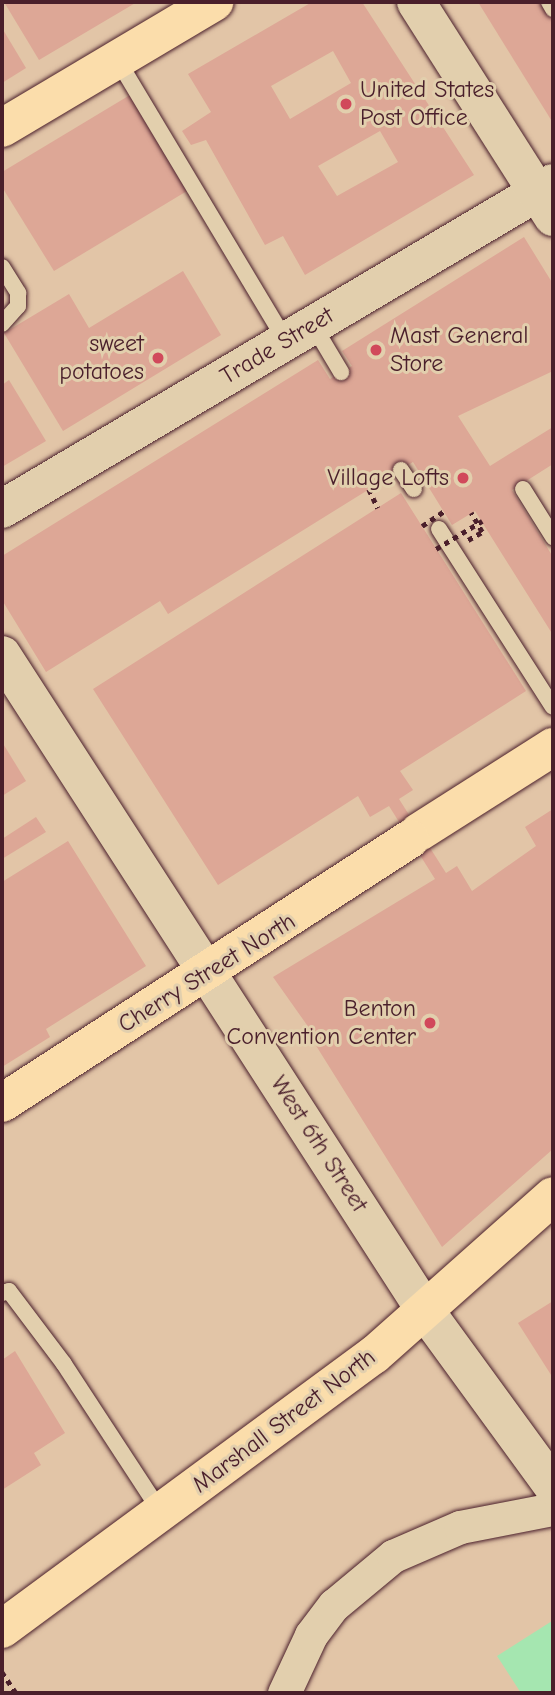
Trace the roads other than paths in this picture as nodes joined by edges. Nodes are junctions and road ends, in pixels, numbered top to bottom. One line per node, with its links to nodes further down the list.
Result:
1 (214, 2): 5 (main road)
2 (416, 2): 7 (street)
3 (549, 2): 4 (lane)
4 (553, 9)
5 (117, 59): 6 (main road); 10 (lane)
6 (2, 128)
7 (548, 197): 10 (street, Trade Street)
8 (2, 267): 9 (lane)
9 (2, 324)
10 (299, 333): 11 (lane); 13 (street, Trade Street)
11 (341, 372)
12 (523, 489): 15 (lane)
13 (2, 509)
14 (439, 528): 17 (lane)
15 (553, 537)
16 (2, 654): 19 (street, West 6th Street)
17 (553, 707)
18 (553, 747): 19 (main road, Cherry Street North)
19 (208, 972): 20 (main road, Cherry Street North); 23 (street, West 6th Street)
20 (2, 1103)
21 (553, 1196): 23 (main road, Marshall Street North)
22 (2, 1293): 26 (lane)
23 (426, 1312): 24 (street, West 6th Street); 26 (main road, Marshall Street North)
24 (553, 1486)
25 (553, 1509): 28 (street)
26 (161, 1512): 27 (main road, Marshall Street North)
27 (2, 1629)
28 (285, 1690)

